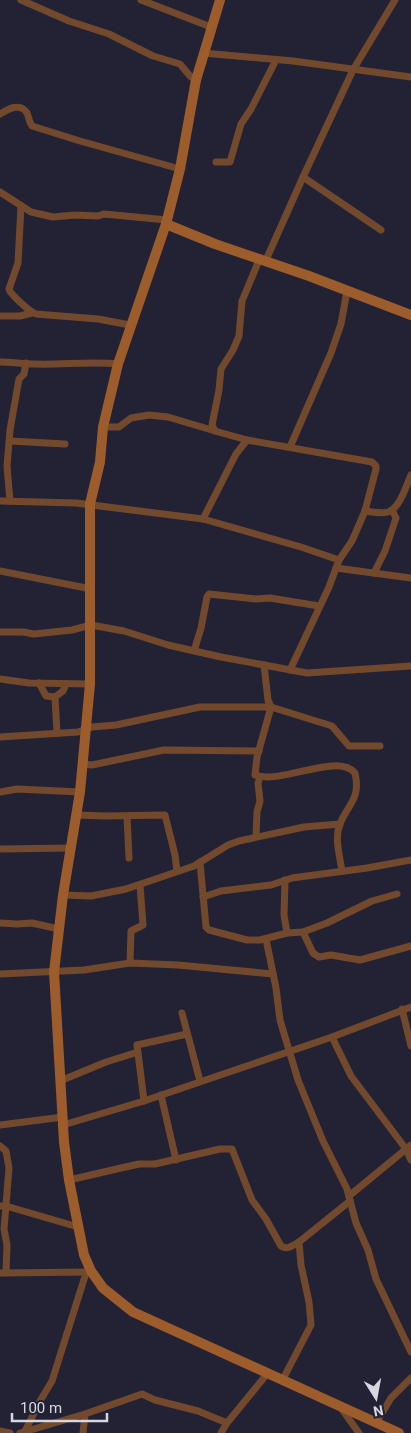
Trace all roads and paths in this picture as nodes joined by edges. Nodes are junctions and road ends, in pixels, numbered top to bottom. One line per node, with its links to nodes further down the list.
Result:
1 (21, 0): 10 (street)
2 (141, 0): 5 (street)
3 (220, 0): 5 (street)
4 (396, 0): 8 (street)
5 (211, 27): 6 (street)
6 (203, 53): 7 (street); 10 (street)
7 (276, 60): 8 (street); 12 (street)
8 (353, 70): 9 (street); 14 (street)
9 (411, 76)
10 (196, 80): 13 (street)
11 (0, 114): 13 (street)
12 (216, 162)
13 (180, 169): 17 (street)
14 (303, 177): 18 (street); 19 (street)
15 (0, 192): 16 (street)
16 (21, 206): 17 (street); 21 (street)
17 (167, 222): 19 (street); 24 (street)
18 (380, 230)
19 (263, 259): 20 (street); 29 (street)
20 (347, 291): 22 (street); 33 (street)
21 (32, 313): 23 (street); 24 (street)
22 (411, 315)
23 (0, 316)
24 (130, 325): 27 (street)
25 (0, 362): 26 (street)
26 (26, 363): 27 (street); 31 (street)
27 (118, 364): 28 (street)
28 (104, 427): 29 (street); 38 (street)
29 (215, 430): 30 (street)
30 (247, 440): 33 (street); 41 (street)
31 (10, 442): 32 (street); 37 (street)
32 (65, 444)
33 (290, 447): 39 (street)
34 (411, 476): 35 (street)
35 (409, 483): 40 (street)
36 (0, 501): 37 (street)
37 (10, 501): 38 (street)
38 (90, 504): 41 (street); 47 (street)
39 (365, 510): 40 (street); 42 (street)
40 (392, 510): 45 (street)
41 (203, 519): 42 (street)
42 (339, 560): 43 (street)
43 (336, 568): 45 (street); 48 (street)
44 (0, 571): 47 (street)
45 (374, 573): 46 (street)
46 (411, 578)
47 (91, 589): 49 (street)
48 (319, 606): 51 (street); 54 (street)
49 (91, 625): 50 (street); 51 (street); 58 (street)
50 (0, 632)
51 (194, 651): 52 (street)
52 (264, 664): 54 (street); 60 (street)
53 (411, 666): 54 (street)
54 (290, 670)
55 (0, 678): 56 (street)
56 (39, 683): 57 (street); 59 (street)
57 (66, 684): 58 (street); 59 (street)
58 (90, 684): 61 (street)
59 (55, 697): 62 (street)
60 (271, 707): 61 (street); 64 (street); 65 (street)
61 (86, 730): 62 (street); 66 (street)
62 (57, 733): 63 (street)
63 (0, 737)
64 (380, 746)
65 (259, 751): 66 (street); 67 (street)
66 (82, 764): 69 (street)
67 (260, 777): 72 (street); 73 (street)
68 (0, 792): 69 (street)
69 (80, 792): 70 (street)
70 (76, 815): 71 (street); 74 (street)
71 (127, 816): 76 (street); 79 (street)
72 (340, 824): 73 (street); 80 (street)
73 (256, 836): 78 (street)
74 (70, 848): 75 (street); 84 (street)
75 (0, 849)
76 (129, 858)
77 (411, 860): 80 (street)
78 (200, 862): 79 (street); 85 (street)
79 (177, 871): 82 (street)
80 (342, 871): 81 (street)
81 (285, 880): 85 (street); 89 (street)
82 (140, 885): 84 (street); 92 (street)
83 (397, 894): 88 (street)
84 (63, 895): 87 (street)
85 (203, 897): 90 (street)
86 (0, 923): 87 (street)
87 (59, 929): 93 (street)
88 (303, 932): 89 (street); 91 (street)
89 (287, 933): 90 (street)
90 (266, 939): 95 (street)
91 (411, 946)
92 (130, 963): 93 (street); 95 (street)
93 (54, 972): 94 (street); 104 (street)
94 (0, 974)
95 (273, 974): 102 (street)
96 (411, 1007): 97 (street)
97 (402, 1009): 100 (street); 101 (street)
98 (182, 1013): 99 (street)
99 (187, 1034): 103 (street); 105 (street)
100 (332, 1037): 102 (street); 111 (street)
101 (411, 1046)
102 (289, 1051): 105 (street); 115 (street)
103 (138, 1052): 104 (street); 107 (street)
104 (60, 1081): 108 (street)
105 (200, 1081): 106 (street)
106 (161, 1095): 107 (street); 112 (street)
107 (144, 1101): 108 (street)
108 (63, 1121): 109 (street); 114 (street)
109 (0, 1125)
110 (0, 1146): 116 (street)
111 (408, 1147): 113 (street); 115 (street)
112 (176, 1160): 114 (street); 118 (street)
113 (411, 1160)
114 (69, 1180): 117 (street)
115 (350, 1199): 118 (street); 121 (street)
116 (3, 1206): 117 (street); 120 (street)
117 (78, 1227): 119 (street)
118 (299, 1242): 124 (street)
119 (89, 1272): 120 (street); 122 (street); 130 (street)
120 (3, 1273)
121 (411, 1352)
122 (267, 1374): 124 (street); 127 (street)
123 (411, 1378): 128 (street)
124 (282, 1380): 125 (street)
125 (341, 1408): 128 (street); 134 (street)
126 (85, 1414): 127 (street); 130 (street); 132 (street)
127 (227, 1423): 133 (street)
128 (376, 1423): 135 (street)
129 (0, 1431): 131 (street)
130 (23, 1432)
131 (10, 1433)
132 (83, 1433)
133 (221, 1433)
134 (359, 1433)
135 (399, 1433)

